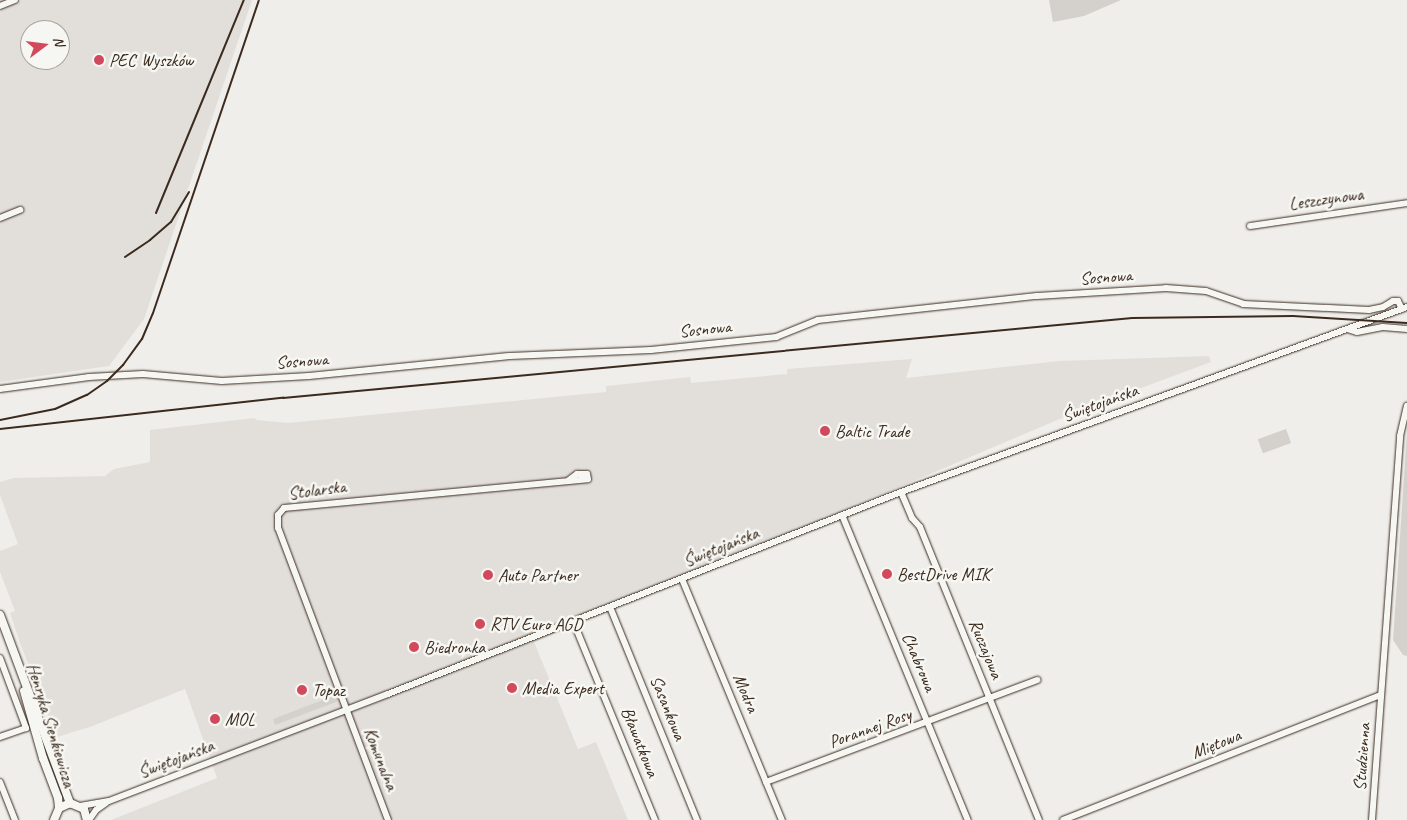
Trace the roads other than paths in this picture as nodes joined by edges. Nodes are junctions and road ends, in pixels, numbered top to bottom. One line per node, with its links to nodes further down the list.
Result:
1 (15, 0): 2 (street)
2 (0, 6)
3 (1407, 203): 6 (street, Leszczynowa)
4 (20, 210): 5 (street)
5 (0, 218)
6 (1250, 226)
7 (1404, 308): 8 (street, Świętojańska); 10 (street, Sosnowa)
8 (1347, 329): 9 (street, Świętojańska); 13 (street, Świętojańska)
9 (1407, 329)
10 (0, 389)
11 (1407, 406): 22 (street)
12 (568, 480): 24 (street, Stolarska)
13 (900, 492): 14 (street, Świętojańska); 23 (street, Ruczajowa)
14 (842, 515): 15 (street, Świętojańska); 25 (street, Chabrowa)
15 (682, 579): 16 (street, Świętojańska); 28 (street, Modra)
16 (610, 607): 18 (street, Świętojańska); 38 (street, Sasankowa)
17 (0, 614): 19 (main road, Henryka Sienkiewicza)
18 (573, 621): 24 (street, Świętojańska); 37 (street, Bławatkowa)
19 (13, 650): 30 (main road, Henryka Sienkiewicza); 32 (main road, Henryka Sienkiewicza)
20 (0, 658): 26 (street, Henryka Sienkiewicza)
21 (1038, 680): 23 (street, Porannej Rosy)
22 (1380, 695): 42 (street, Miętowa); 43 (street, Studzienna)
23 (990, 699): 25 (street, Porannej Rosy); 41 (street, Ruczajowa)
24 (346, 710): 29 (street, Świętojańska); 36 (street, Komunalna)
25 (928, 723): 28 (street, Porannej Rosy); 40 (street, Chabrowa)
26 (0, 738)
27 (0, 782): 34 (street)
28 (766, 782): 39 (street, Modra)
29 (108, 801): 31 (street, Świętojańska); 35 (street, Świętojańska)
30 (70, 803): 31 (main road); 32 (main road)
31 (80, 806): 35 (main road)
32 (59, 808): 33 (main road)
33 (52, 819)
34 (15, 820)
35 (88, 820)
36 (388, 820)
37 (656, 820)
38 (697, 820)
39 (782, 820)
40 (968, 820)
41 (1038, 820)
42 (1063, 820)
43 (1372, 820)

